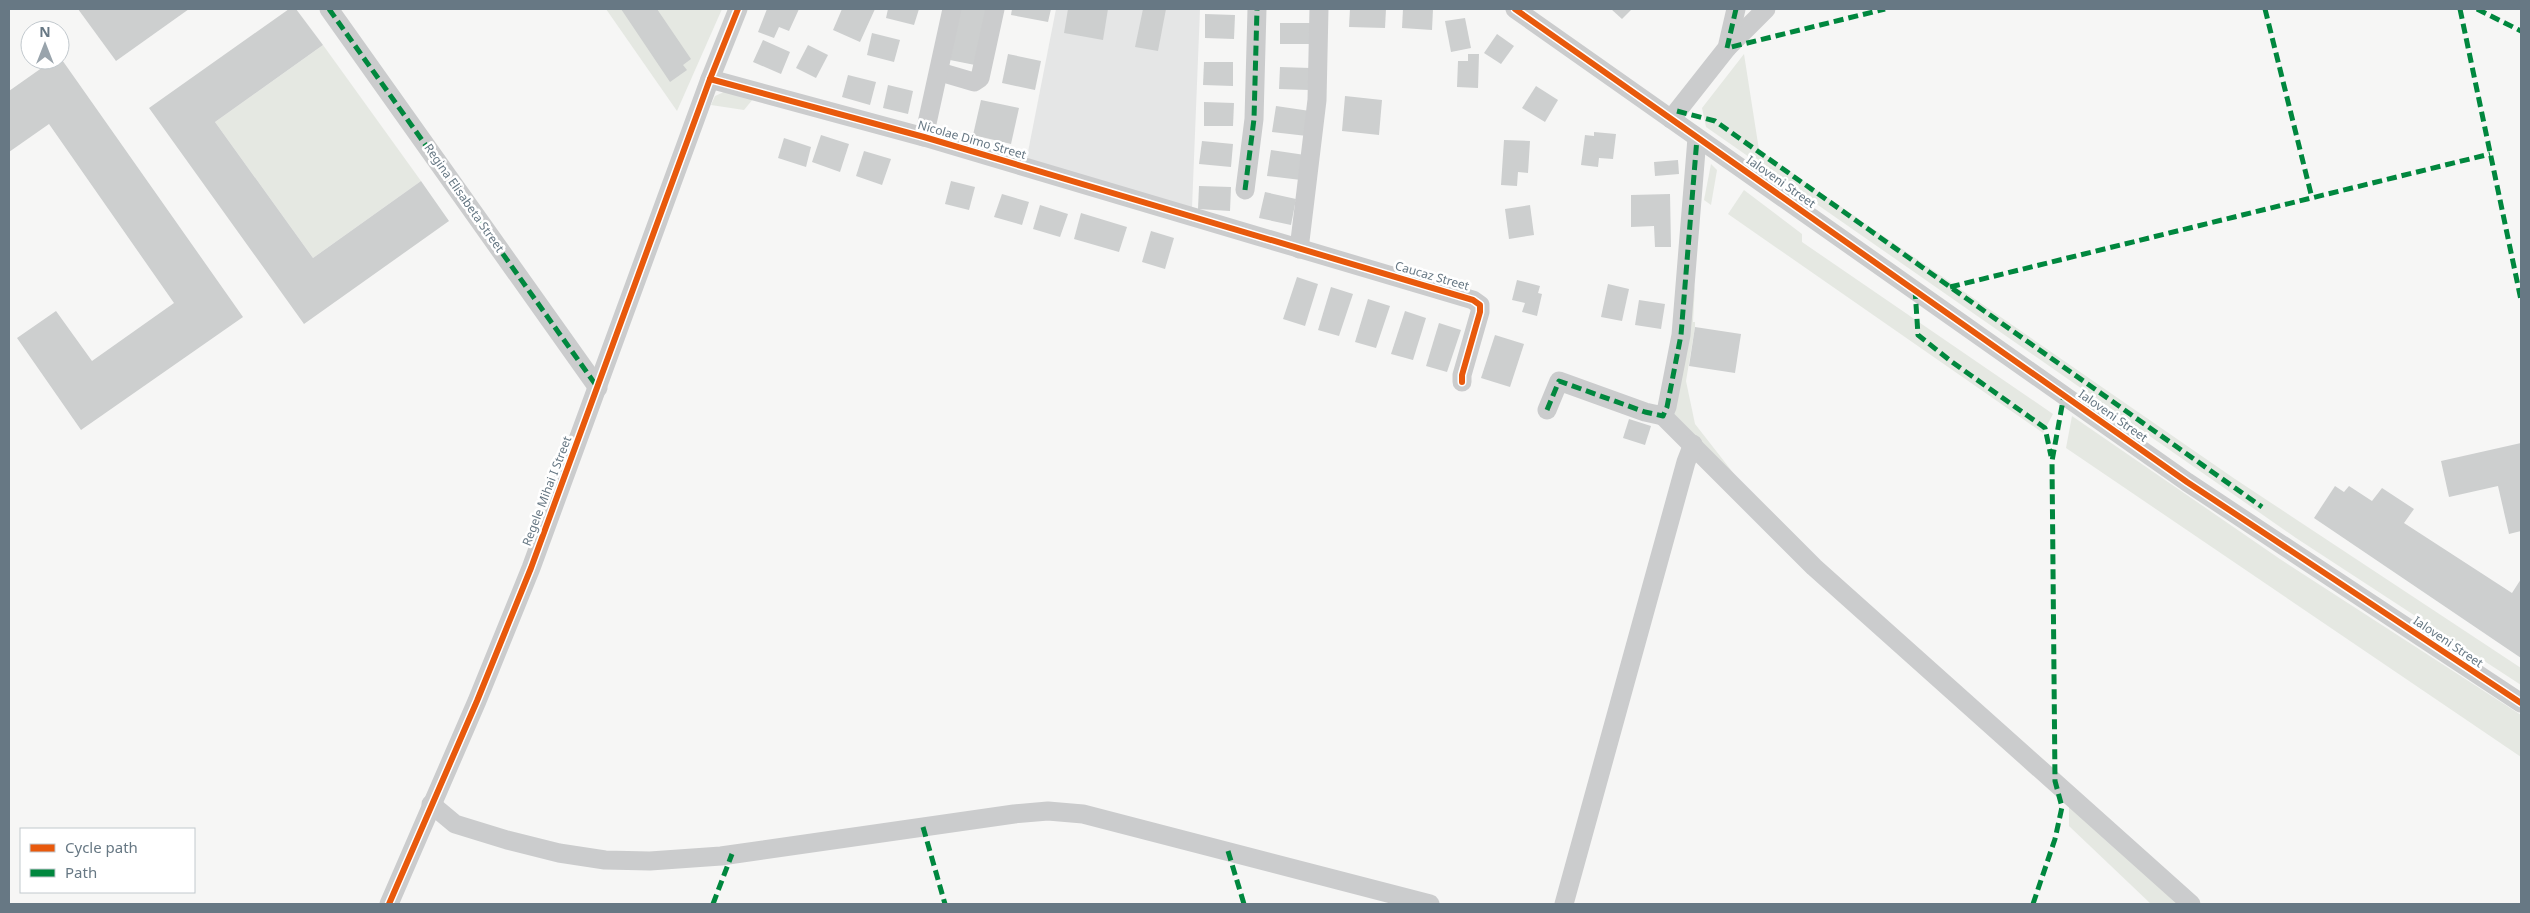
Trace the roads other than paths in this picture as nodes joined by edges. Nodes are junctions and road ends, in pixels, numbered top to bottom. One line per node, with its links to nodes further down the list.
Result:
1 (329, 9): 19 (street, Regina Elisabeta Street)
2 (738, 9): 12 (street)
3 (952, 9): 11 (street, Nicolae Dimo Street)
4 (995, 9): 11 (street)
5 (1257, 9): 16 (street)
6 (1319, 9): 17 (street)
7 (1515, 9): 13 (street)
8 (1736, 9): 10 (street)
9 (1766, 9): 10 (street)
10 (1727, 48): 13 (street)
11 (940, 72): 14 (street, Nicolae Dimo Street)
12 (710, 79): 14 (street, Nicolae Dimo Street); 19 (street, Regele Mihai I Street)
13 (1670, 119): 15 (street)
14 (924, 137): 17 (street, Nicolae Dimo Street)
15 (1697, 138): 21 (street); 23 (street, Ialoveni Street)
16 (1245, 190)
17 (1299, 249): 18 (street, Caucaz Street)
18 (1462, 382)
19 (598, 388): 24 (street, Regele Mihai I Street)
20 (1547, 410): 21 (street)
21 (1663, 416): 22 (street)
22 (1693, 444): 27 (street); 28 (street)
23 (2521, 703)
24 (431, 804): 25 (street, Regele Mihai I Street); 26 (street)
25 (389, 904)
26 (1430, 904)
27 (1564, 904)
28 (2191, 904)

